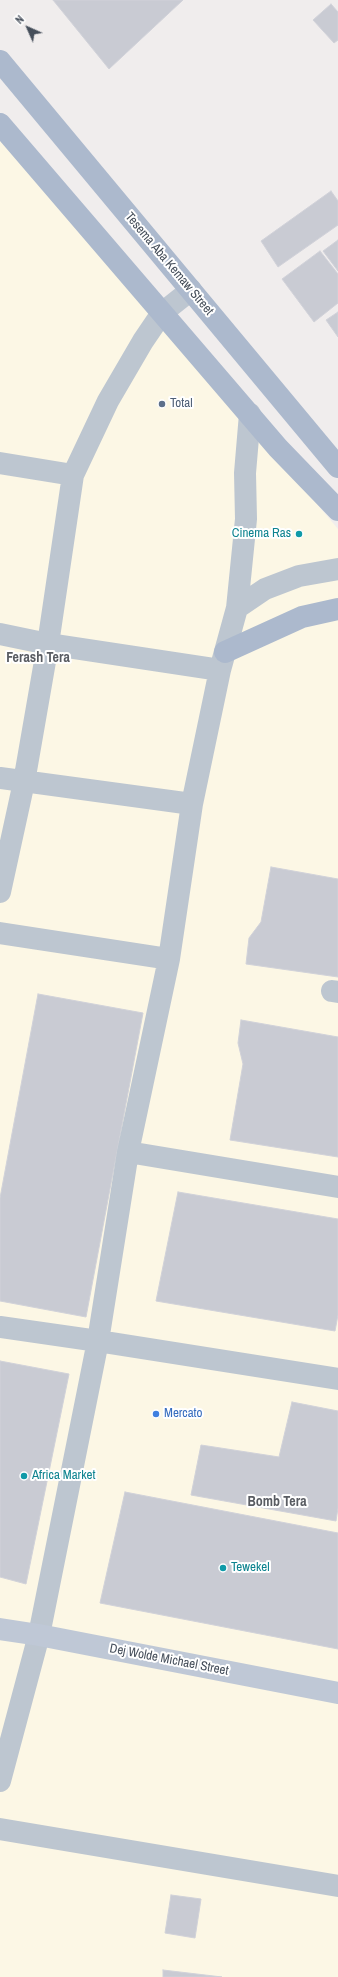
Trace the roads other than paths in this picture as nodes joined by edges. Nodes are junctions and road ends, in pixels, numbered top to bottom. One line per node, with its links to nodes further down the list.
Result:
1 (0, 61): 3 (main road, Tesema Aba Kemaw Street)
2 (0, 124): 4 (main road)
3 (191, 290): 4 (street); 7 (main road, Tesema Aba Kemaw Street)
4 (162, 313): 5 (main road); 8 (street)
5 (250, 414): 9 (main road); 11 (street)
6 (0, 463): 8 (street)
7 (338, 467)
8 (73, 475): 14 (street)
9 (338, 510)
10 (338, 569): 11 (street)
11 (237, 608): 15 (street)
12 (338, 609): 15 (main road)
13 (0, 634): 14 (street)
14 (48, 644): 15 (street); 17 (street)
15 (222, 661): 18 (street)
16 (0, 778): 17 (street)
17 (24, 782): 18 (street); 19 (street)
18 (192, 804): 21 (street)
19 (0, 892)
20 (0, 933): 21 (street)
21 (169, 959): 22 (street)
22 (128, 1152): 23 (street); 25 (street)
23 (338, 1187)
24 (0, 1327): 25 (street)
25 (98, 1340): 26 (street); 28 (street)
26 (338, 1379)
27 (0, 1629): 28 (street, Dej Wolde Michael Street)
28 (39, 1635): 29 (street, Dej Wolde Michael Street); 30 (street)
29 (338, 1693)
30 (0, 1781)
31 (0, 1829): 32 (street)
32 (338, 1886)

